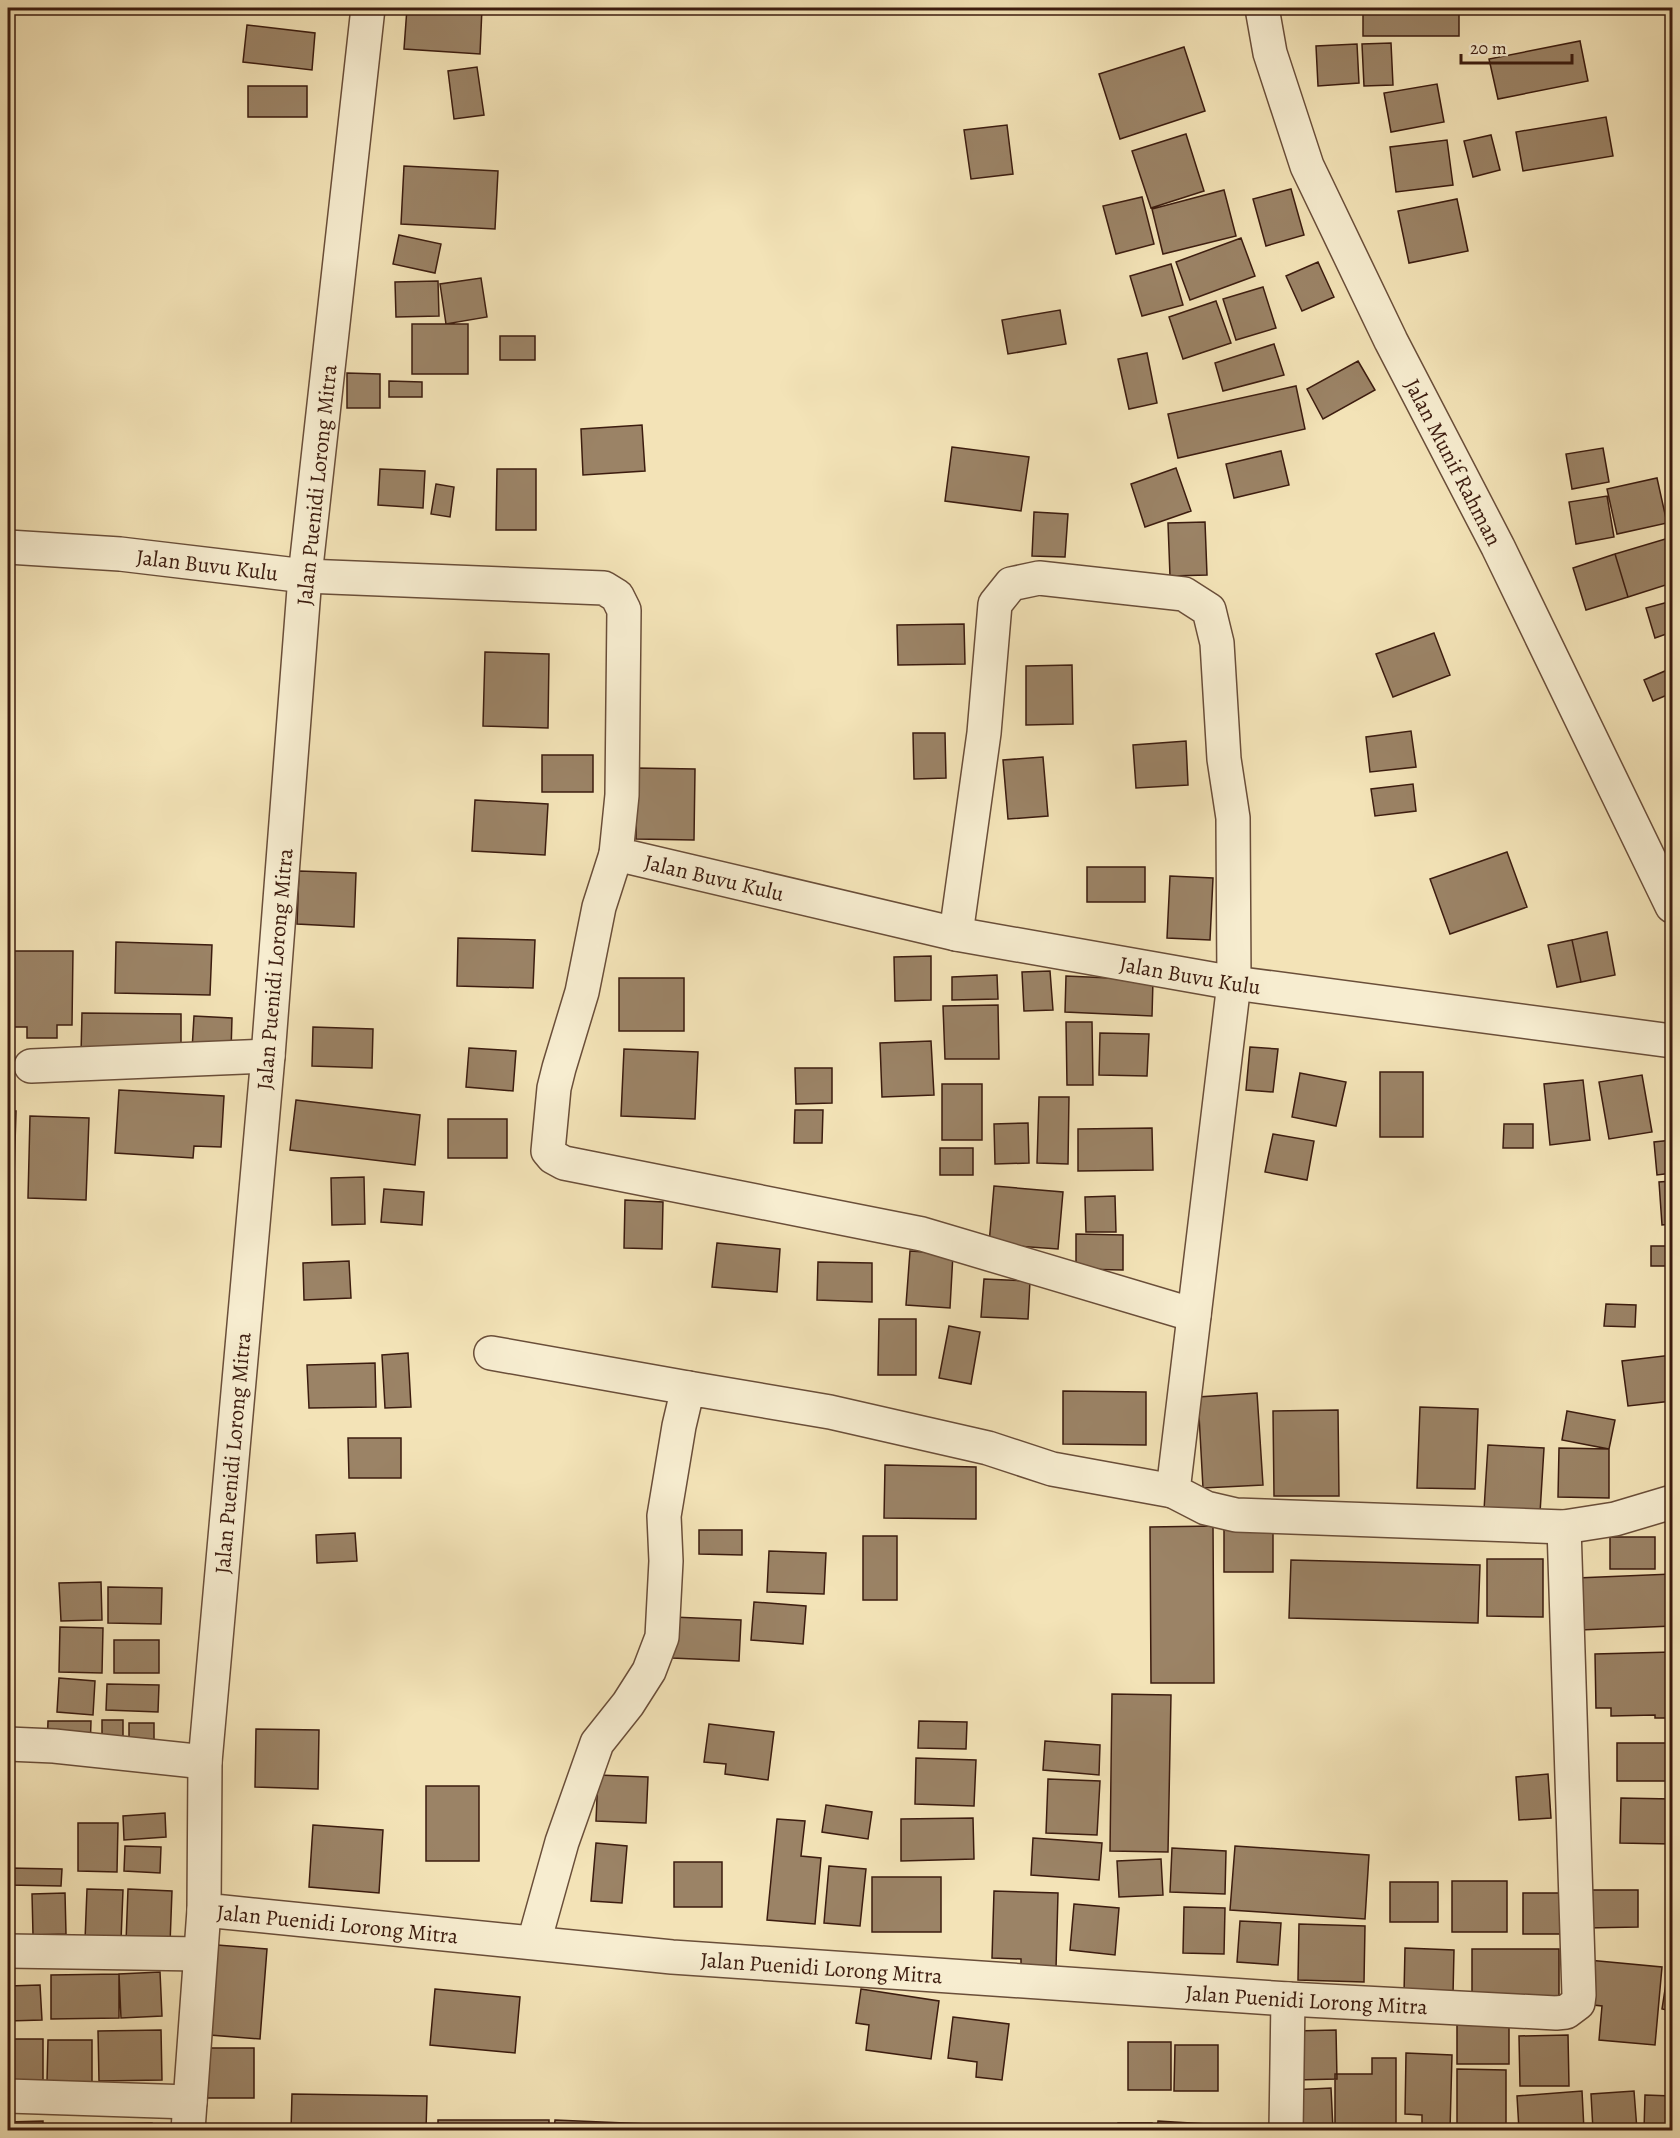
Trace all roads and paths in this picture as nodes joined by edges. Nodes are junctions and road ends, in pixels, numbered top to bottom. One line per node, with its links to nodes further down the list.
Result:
1 (368, 8): 4 (street, Jalan Puenidi Lorong Mitra)
2 (1262, 8): 6 (street, Jalan Munif Rahman)
3 (8, 547): 4 (street, Jalan Buvu Kulu)
4 (305, 576): 5 (street, Jalan Buvu Kulu); 10 (street, Jalan Puenidi Lorong Mitra)
5 (616, 854): 7 (street, Jalan Buvu Kulu); 12 (street)
6 (1672, 906)
7 (956, 934): 8 (street, Jalan Buvu Kulu); 8 (street)
8 (1234, 983): 9 (street, Jalan Buvu Kulu); 12 (street)
9 (1672, 1041)
10 (268, 1056): 11 (street); 19 (street, Jalan Puenidi Lorong Mitra)
11 (31, 1066)
12 (1194, 1315): 15 (street)
13 (491, 1353): 14 (street)
14 (688, 1388): 15 (street); 21 (street)
15 (1173, 1491): 17 (street)
16 (1672, 1502): 17 (street)
17 (1564, 1527): 24 (street, Jalan Puenidi Lorong Mitra)
18 (8, 1744): 19 (street)
19 (205, 1762): 20 (street, Jalan Puenidi Lorong Mitra)
20 (204, 1910): 21 (street, Jalan Puenidi Lorong Mitra); 23 (street)
21 (534, 1942): 24 (street, Jalan Puenidi Lorong Mitra)
22 (8, 1952): 23 (street)
23 (200, 1954): 26 (street)
24 (1288, 1999): 27 (street)
25 (8, 2096): 26 (street)
26 (189, 2116)
27 (1286, 2130)

